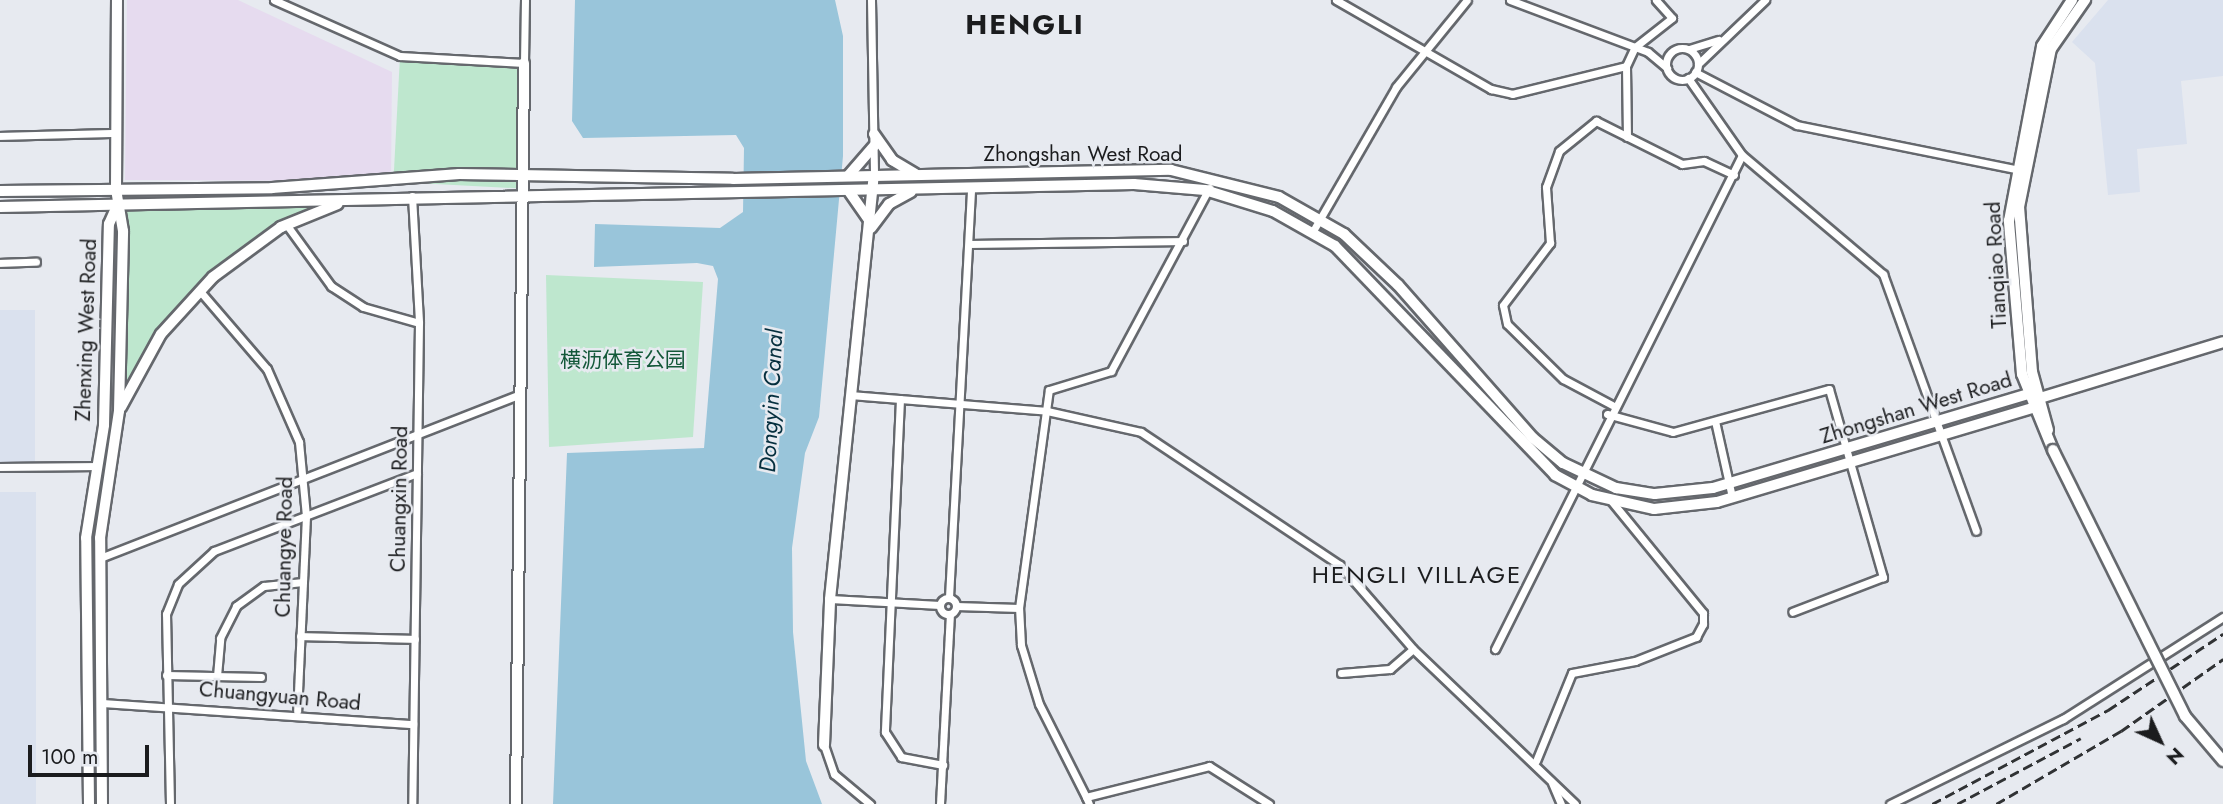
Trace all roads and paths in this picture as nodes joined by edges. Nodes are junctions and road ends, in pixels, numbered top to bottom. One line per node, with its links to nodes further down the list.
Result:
1 (117, 0): 23 (main road)
2 (274, 0): 18 (street)
3 (525, 0): 18 (street)
4 (871, 0): 24 (street)
5 (1336, 0): 14 (street)
6 (1466, 0): 14 (street)
7 (1510, 0): 13 (street)
8 (1656, 0): 13 (street)
9 (1765, 0): 12 (street)
10 (2072, 0): 29 (main road, Tianqiao Road)
11 (2085, 0): 29 (main road, Tianqiao Road)
12 (1720, 40): 15 (street); 21 (street)
13 (1635, 47): 16 (street); 19 (street)
14 (1426, 48): 19 (street); 48 (street)
15 (1689, 49): 17 (street); 21 (street)
16 (1648, 52): 17 (street); 20 (street)
17 (1672, 52): 20 (street)
18 (524, 63): 30 (main road)
19 (1626, 66): 26 (street)
20 (1667, 68): 22 (street)
21 (1696, 68): 22 (street); 29 (street)
22 (1688, 78): 28 (street)
23 (117, 134): 25 (street); 37 (main road)
24 (874, 134): 27 (street); 31 (main road)
25 (0, 136)
26 (1627, 137): 32 (street); 65 (street)
27 (874, 146): 33 (main road); 34 (street)
28 (1742, 155): 32 (street); 71 (street)
29 (2020, 170): 59 (main road, Tianqiao Road); 62 (main road, Tianqiao Road)
30 (521, 174): 33 (main road, Zhongshan West Road); 37 (main road, Zhongshan West Road); 44 (main road)
31 (919, 175): 34 (main road, Zhongshan West Road); 35 (main road, Zhongshan West Road)
32 (1734, 175): 65 (street)
33 (848, 176): 34 (main road, Zhongshan West Road)
34 (874, 176): 42 (main road)
35 (1215, 177): 40 (street); 48 (main road, Zhongshan West Road)
36 (971, 188): 39 (main road, Zhongshan West Road); 40 (main road, Zhongshan West Road); 53 (street)
37 (116, 189): 41 (main road, Zhongshan West Road); 46 (main road)
38 (848, 190): 42 (main road, Zhongshan West Road); 44 (main road, Zhongshan West Road); 50 (main road)
39 (919, 190): 42 (main road, Zhongshan West Road); 50 (main road)
40 (1208, 190): 51 (main road, Zhongshan West Road); 52 (street)
41 (0, 191)
42 (874, 191): 50 (main road)
43 (412, 195): 44 (main road, Zhongshan West Road); 45 (main road, Zhongshan West Road); 57 (street, Chuangxin Road)
44 (519, 195): 60 (main road)
45 (351, 200): 46 (main road); 49 (main road)
46 (117, 206): 47 (main road); 67 (main road, Zhenxing West Road); 77 (main road, Zhenxing West Road)
47 (0, 207)
48 (1320, 219): 51 (street); 80 (main road, Zhongshan West Road)
49 (286, 224): 56 (main road); 57 (street)
50 (870, 226): 61 (main road)
51 (1312, 231): 83 (main road, Zhongshan West Road)
52 (1183, 240): 53 (street); 68 (street)
53 (972, 244): 64 (street)
54 (36, 262): 55 (street)
55 (0, 263)
56 (199, 290): 67 (main road); 81 (street, Chuangye Road)
57 (419, 323): 72 (street, Chuangxin Road)
58 (2223, 342): 62 (main road)
59 (2028, 394): 62 (main road, Zhongshan West Road); 66 (main road, Tianqiao Road); 71 (main road, Zhongshan West Road)
60 (518, 395): 72 (street); 121 (main road)
61 (850, 395): 63 (street); 91 (main road)
62 (2040, 398): 66 (main road, Zhongshan West Road); 75 (main road, Tianqiao Road)
63 (900, 399): 64 (street); 92 (street)
64 (963, 404): 68 (street); 90 (street)
65 (1612, 405): 69 (street)
66 (2032, 408): 73 (main road, Zhongshan West Road); 75 (main road, Tianqiao Road)
67 (119, 411): 88 (main road, Zhenxing West Road)
68 (1047, 411): 95 (street); 101 (street)
69 (1607, 414): 70 (street); 80 (street)
70 (1715, 421): 74 (street); 82 (street)
71 (1936, 421): 73 (street); 74 (main road, Zhongshan West Road)
72 (417, 434): 79 (street, Chuangxin Road); 81 (street)
73 (1941, 435): 76 (main road, Zhongshan West Road); 87 (street)
74 (1846, 448): 76 (street); 82 (main road, Zhongshan West Road)
75 (2053, 450): 113 (main road, Tianqiao Road, bridge)
76 (1850, 462): 84 (main road, Zhongshan West Road); 96 (street)
77 (97, 466): 78 (street); 117 (main road, Zhenxing West Road)
78 (0, 467)
79 (417, 473): 86 (street); 100 (street, Chuangxin Road)
80 (1580, 473): 82 (main road, Zhongshan West Road); 83 (street)
81 (305, 478): 86 (street, Chuangye Road); 88 (street)
82 (1729, 483): 84 (street)
83 (1573, 486): 85 (main road, Zhongshan West Road); 102 (street)
84 (1732, 497): 85 (main road, Zhongshan West Road)
85 (1612, 502): 112 (street)
86 (306, 516): 89 (street, Chuangye Road); 104 (street)
87 (1976, 531)
88 (100, 558): 107 (main road, Zhenxing West Road)
89 (303, 582): 99 (street, Chuangye Road); 105 (street)
90 (949, 597): 93 (street); 94 (street)
91 (830, 599): 92 (street); 111 (main road)
92 (886, 603): 93 (street); 114 (street)
93 (940, 605): 97 (street)
94 (956, 606): 95 (street); 97 (street)
95 (1019, 608): 116 (street)
96 (1792, 612)
97 (950, 614): 114 (street)
98 (2223, 617): 127 (street)
99 (300, 636): 100 (street); 109 (street, Chuangye Road)
100 (415, 639): 110 (street, Chuangxin Road)
101 (1413, 649): 103 (street); 112 (street)
102 (1495, 649)
103 (1341, 673)
104 (166, 675): 105 (street); 108 (street)
105 (218, 676): 106 (street)
106 (261, 677)
107 (102, 703): 108 (street, Chuangyuan Road); 118 (main road, Zhenxing West Road)
108 (165, 706): 109 (street, Chuangyuan Road); 119 (street)
109 (297, 711): 110 (street, Chuangyuan Road)
110 (413, 724): 120 (street, Chuangxin Road)
111 (824, 745): 122 (street)
112 (1536, 761): 115 (street)
113 (2223, 761)
114 (943, 765): 123 (street)
115 (1548, 776): 125 (street); 126 (street)
116 (1087, 801): 124 (street)
117 (89, 804)
118 (102, 804)
119 (170, 804)
120 (412, 804)
121 (516, 804)
122 (870, 804)
123 (940, 804)
124 (1269, 804)
125 (1561, 804)
126 (1575, 804)
127 (1890, 804)

